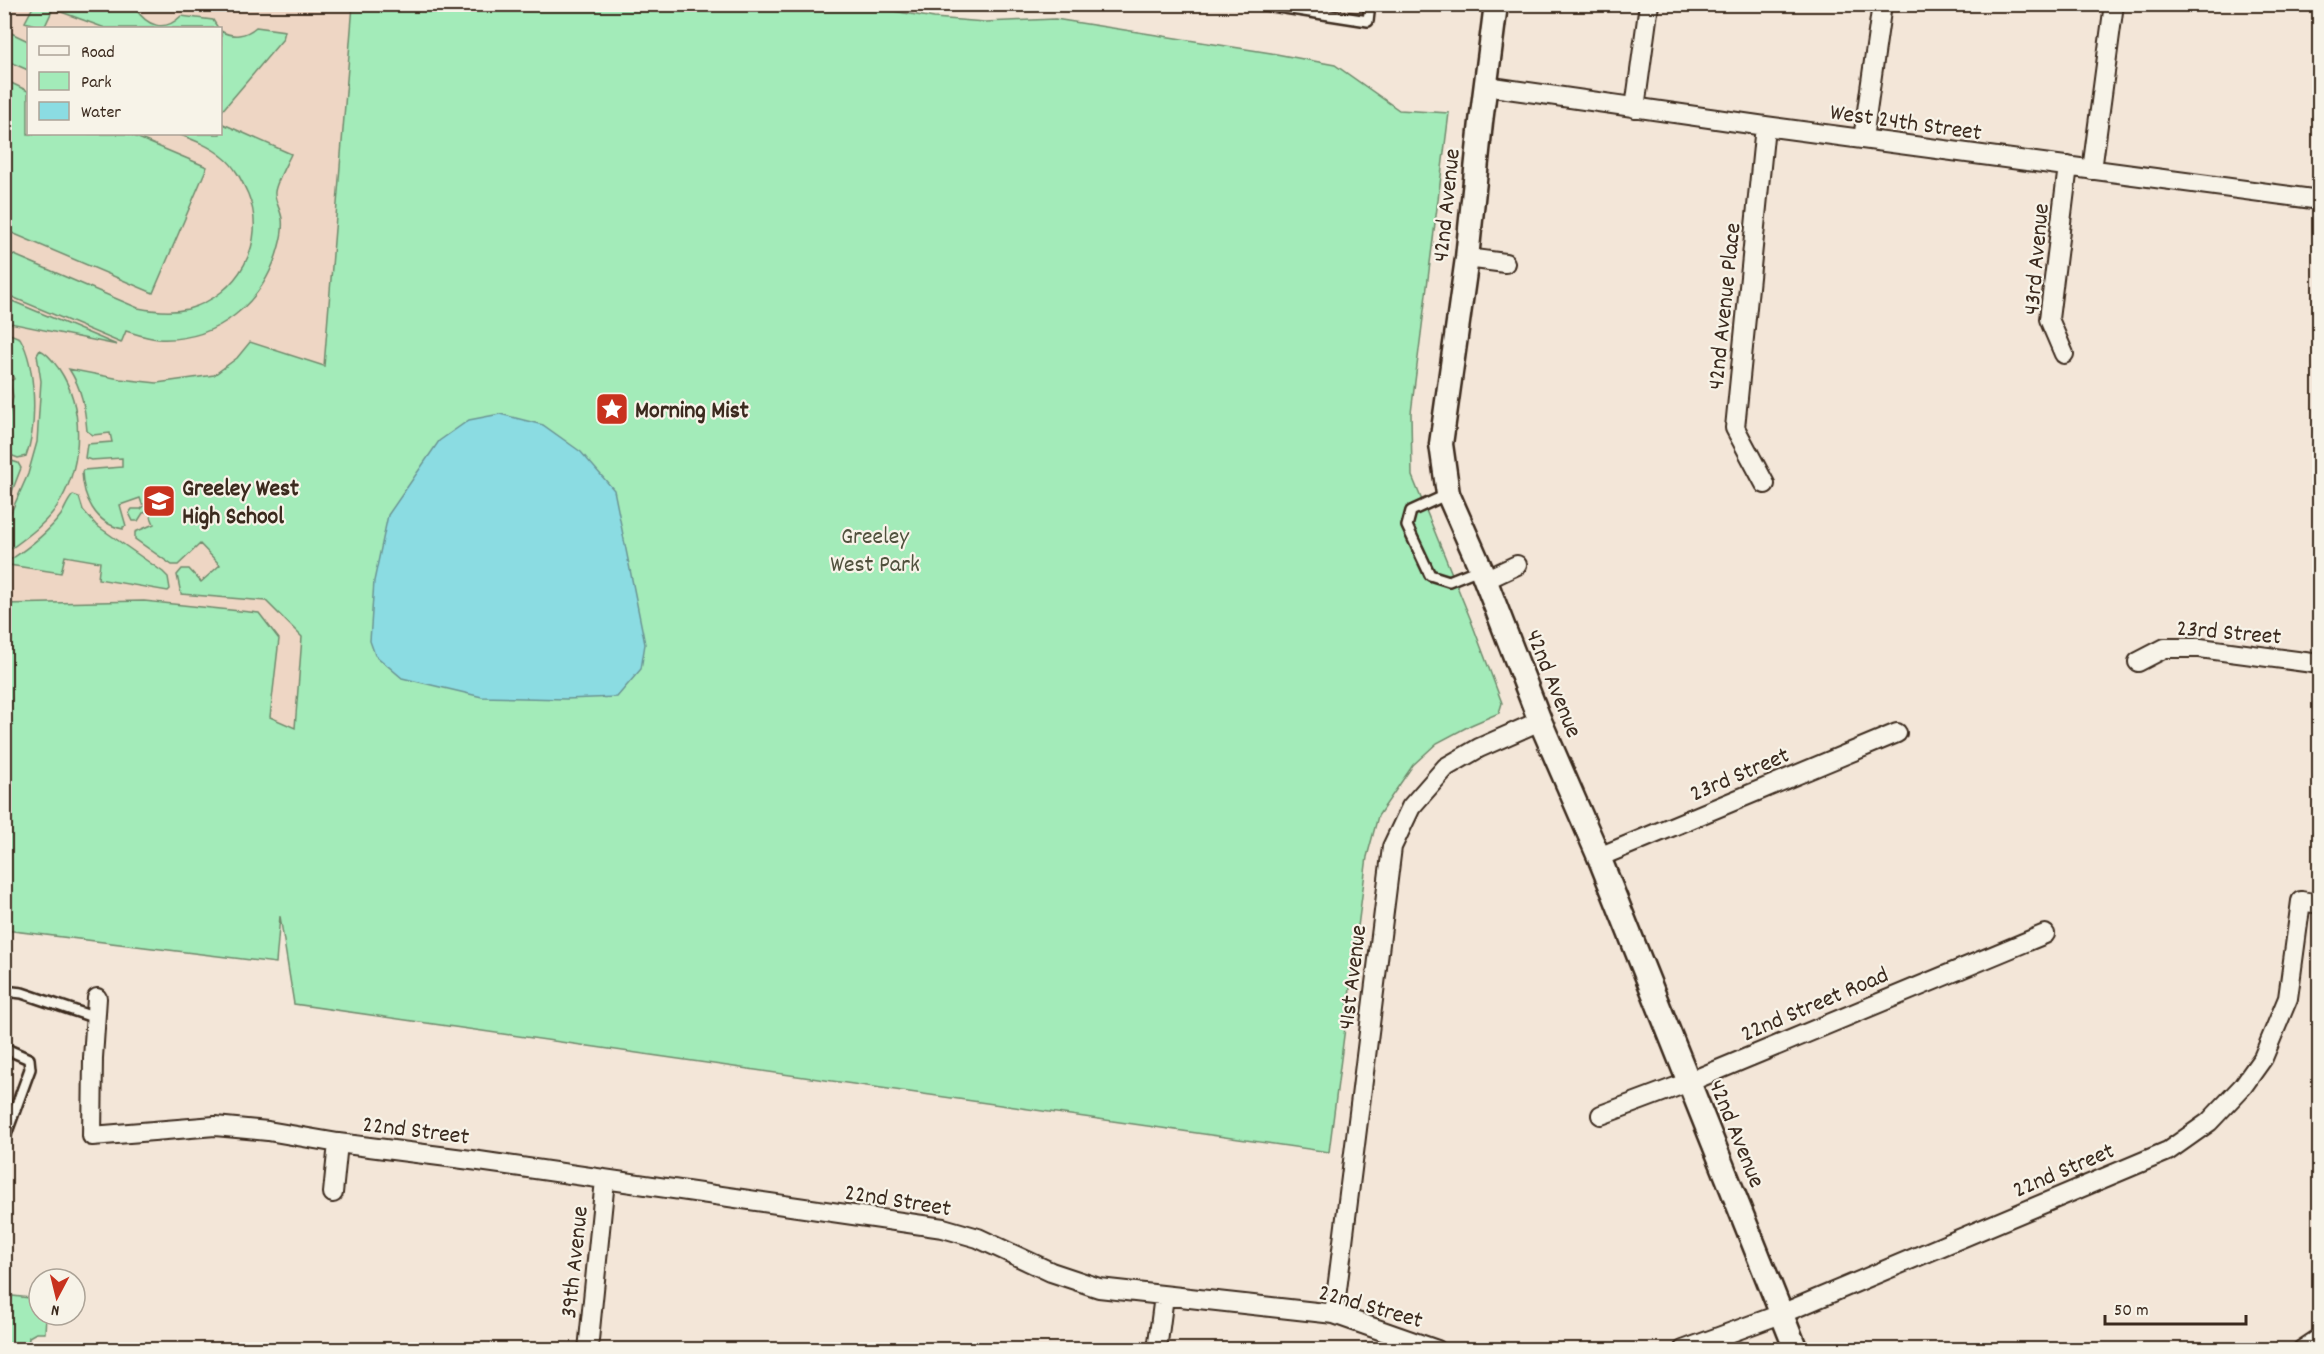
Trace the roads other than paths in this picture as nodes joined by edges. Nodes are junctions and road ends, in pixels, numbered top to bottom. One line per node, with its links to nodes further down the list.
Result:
1 (1260, 4): 2 (lane)
2 (1370, 4)
3 (1496, 4): 7 (street, 42nd Avenue)
4 (1649, 4): 8 (street)
5 (1882, 4): 10 (street)
6 (2114, 4): 12 (street)
7 (1486, 86): 8 (street, West 24th Street); 14 (street, 42nd Avenue)
8 (1635, 108): 9 (street, West 24th Street)
9 (1765, 126): 10 (street, West 24th Street); 17 (street, 42nd Avenue Place)
10 (1863, 140): 11 (street, West 24th Street)
11 (2068, 166): 12 (street, West 24th Street); 16 (street, 43rd Avenue)
12 (2092, 170): 13 (street, West 24th Street)
13 (2319, 200)
14 (1467, 258): 15 (street); 18 (street, 42nd Avenue)
15 (1505, 263)
16 (2064, 354)
17 (1765, 484)
18 (1448, 494): 20 (street, 42nd Avenue); 20 (lane)
19 (1517, 565): 20 (street)
20 (1483, 574): 23 (street, 42nd Avenue)
21 (2138, 662): 22 (street, 23rd Street)
22 (2319, 664)
23 (1540, 722): 25 (street, 42nd Avenue); 39 (street, 41st Avenue)
24 (1897, 733): 25 (street, 23rd Street)
25 (1599, 857): 32 (street, 42nd Avenue)
26 (2319, 903): 40 (street, 22nd Street)
27 (2045, 934): 32 (street, 22nd Street Road)
28 (4, 991): 30 (lane)
29 (97, 998): 30 (street)
30 (96, 1018): 35 (street, 22nd Street)
31 (4, 1047): 34 (lane)
32 (1689, 1082): 33 (street, 22nd Street Road); 40 (street, 42nd Avenue)
33 (1601, 1115)
34 (4, 1140)
35 (338, 1143): 36 (street, 22nd Street); 37 (street, 22nd Street)
36 (605, 1180): 38 (street, 22nd Street); 42 (street, 39th Avenue)
37 (333, 1193)
38 (1164, 1296): 39 (street, 22nd Street); 43 (street)
39 (1334, 1314): 44 (street, 22nd Street)
40 (1780, 1314): 45 (street, 22nd Street); 46 (street, 42nd Avenue)
41 (2319, 1338): 47 (street)
42 (588, 1350)
43 (1157, 1350)
44 (1437, 1350)
45 (1683, 1350)
46 (1796, 1350)
47 (2302, 1350)

